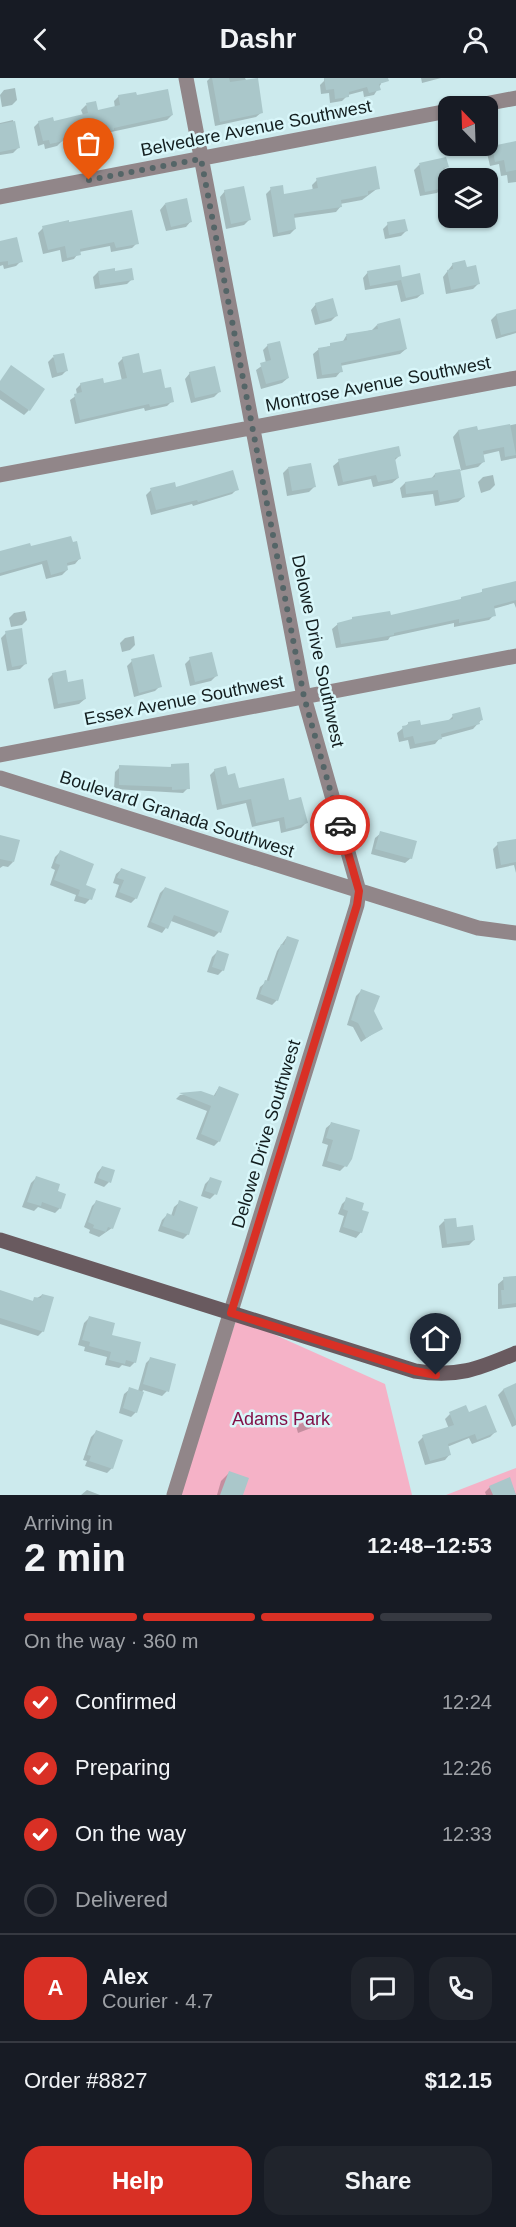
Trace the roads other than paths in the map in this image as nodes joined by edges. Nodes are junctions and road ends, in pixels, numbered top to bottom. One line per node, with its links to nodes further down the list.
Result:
1 (186, 78): 5 (street, Delowe Drive Southwest)
2 (516, 98): 3 (street)
3 (498, 101)
4 (438, 113): 5 (street, Belvedere Avenue Southwest)
5 (201, 159): 6 (street, Belvedere Avenue Southwest); 8 (street, Delowe Drive Southwest)
6 (0, 197)
7 (516, 378): 8 (street, Montrose Avenue Southwest)
8 (252, 427): 9 (street, Montrose Avenue Southwest); 11 (street, Delowe Drive Southwest)
9 (0, 475)
10 (516, 656): 11 (street, Essex Avenue Southwest)
11 (304, 697): 12 (street, Essex Avenue Southwest); 14 (street, Delowe Drive Southwest)
12 (0, 755)
13 (0, 778): 14 (street, Boulevard Granada Southwest)
14 (359, 891): 15 (street, Boulevard Granada Southwest); 17 (street, Delowe Drive Southwest)
15 (516, 933)
16 (0, 1240): 17 (street)
17 (231, 1313): 18 (street); 19 (street, Delowe Drive Southwest)
18 (516, 1353)
19 (174, 1495)

